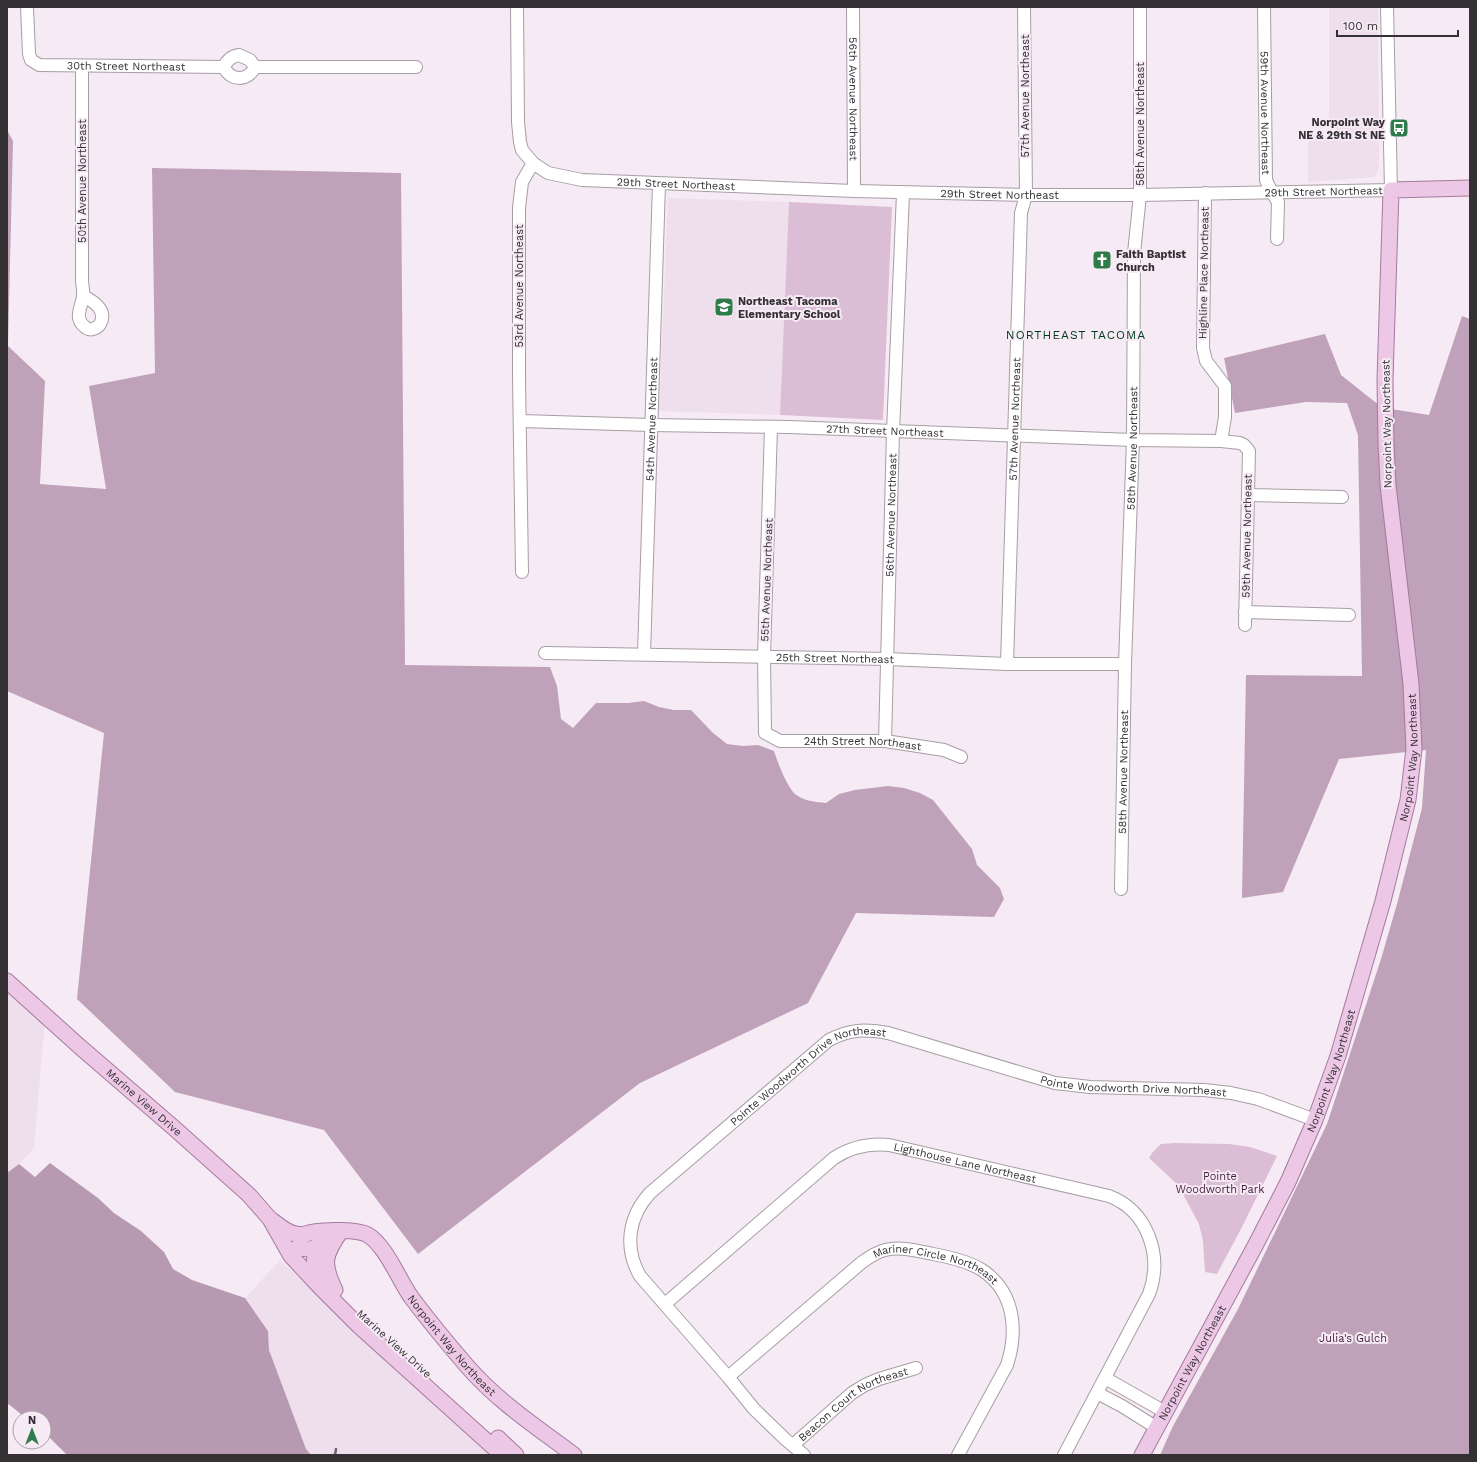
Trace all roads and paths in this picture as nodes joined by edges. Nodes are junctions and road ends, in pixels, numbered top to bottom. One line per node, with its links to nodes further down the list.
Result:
1 (27, 7): 8 (street, 30th Street Northeast)
2 (517, 7): 12 (street)
3 (853, 7): 16 (street, 56th Avenue Northeast)
4 (1024, 7): 20 (street, 57th Avenue Northeast)
5 (1140, 7): 21 (street, 58th Avenue Northeast)
6 (1264, 7): 17 (street, 59th Avenue Northeast)
7 (1387, 7): 15 (street, Norpoint Way Northeast)
8 (82, 66): 9 (street, 30th Street Northeast); 23 (street, 50th Avenue Northeast)
9 (224, 67): 10 (street); 10 (street)
10 (255, 67): 11 (street)
11 (416, 67)
12 (533, 163): 13 (street, 29th Street Northeast); 24 (street, 53rd Avenue Northeast)
13 (659, 184): 16 (street, 29th Street Northeast); 25 (street, 54th Avenue Northeast)
14 (1470, 188): 15 (main road, 29th Street Northeast)
15 (1391, 190): 17 (street, 29th Street Northeast); 49 (main road, Norpoint Way Northeast)
16 (854, 191): 18 (street, 29th Street Northeast)
17 (1271, 191): 19 (street, 29th Street Northeast); 22 (street, 59th Avenue Northeast)
18 (903, 193): 20 (street, 29th Street Northeast); 27 (street, 56th Avenue Northeast)
19 (1205, 193): 21 (street, 29th Street Northeast); 30 (street, Highline Place Northeast)
20 (1026, 195): 21 (street, 29th Street Northeast); 28 (street, 57th Avenue Northeast)
21 (1140, 195): 29 (street, 58th Avenue Northeast)
22 (1277, 239)
23 (83, 296)
24 (521, 421): 25 (street, 27th Street Northeast); 34 (street, 53rd Avenue Northeast)
25 (650, 426): 26 (street, 27th Street Northeast); 39 (street, 54th Avenue Northeast)
26 (771, 427): 27 (street, 27th Street Northeast); 40 (street, 55th Avenue Northeast)
27 (893, 432): 28 (street, 27th Street Northeast); 41 (street, 56th Avenue Northeast)
28 (1014, 436): 29 (street, 27th Street Northeast); 42 (street, 57th Avenue Northeast)
29 (1133, 440): 30 (street, 27th Street Northeast); 43 (street, 58th Avenue Northeast)
30 (1221, 441): 31 (street, 27th Street Northeast)
31 (1247, 448): 32 (street, 59th Avenue Northeast)
32 (1248, 495): 33 (street); 35 (street, 59th Avenue Northeast)
33 (1342, 497)
34 (522, 572)
35 (1245, 612): 36 (street); 37 (street, 59th Avenue Northeast)
36 (1349, 615)
37 (1244, 625)
38 (545, 653): 39 (street, 25th Street Northeast)
39 (644, 654): 40 (street, 25th Street Northeast)
40 (764, 656): 41 (street, 25th Street Northeast); 44 (street, 55th Avenue Northeast)
41 (887, 659): 42 (street, 25th Street Northeast); 45 (street, 56th Avenue Northeast)
42 (1007, 664): 43 (street, 25th Street Northeast)
43 (1125, 664): 47 (street, 58th Avenue Northeast)
44 (765, 733): 45 (street, 24th Street Northeast)
45 (885, 741): 46 (street, 24th Street Northeast)
46 (961, 757)
47 (1121, 889)
48 (7, 981): 50 (main road, Marine View Drive)
49 (1315, 1120): 56 (street, Pointe Woodworth Drive Northeast); 61 (main road, Norpoint Way Northeast)
50 (272, 1224): 51 (main road, Norpoint Way Northeast); 52 (main road, Marine View Drive); 54 (main road, Marine View Drive)
51 (336, 1234): 53 (main road); 55 (main road); 66 (main road, Norpoint Way Northeast)
52 (297, 1248): 53 (main road); 54 (main road, Marine View Drive)
53 (316, 1248): 54 (main road)
54 (317, 1279): 55 (main road, Marine View Drive); 64 (main road, Marine View Drive)
55 (335, 1290): 65 (main road, Marine View Drive)
56 (665, 1304): 58 (street, Pointe Woodworth Drive Northeast); 59 (street, Lighthouse Lane Northeast)
57 (916, 1368): 63 (street, Beacon Court Northeast)
58 (728, 1377): 63 (street, Pointe Woodworth Drive Northeast); 68 (street, Mariner Circle Northeast)
59 (1105, 1378): 60 (street); 61 (street)
60 (1096, 1393): 62 (street); 69 (street)
61 (1165, 1412): 62 (main road, Norpoint Way Northeast)
62 (1157, 1428): 70 (main road, Norpoint Way Northeast)
63 (794, 1446): 67 (street, Pointe Woodworth Drive Northeast)
64 (502, 1455)
65 (516, 1455)
66 (574, 1455)
67 (804, 1455)
68 (958, 1455)
69 (1064, 1455)
70 (1142, 1455)

